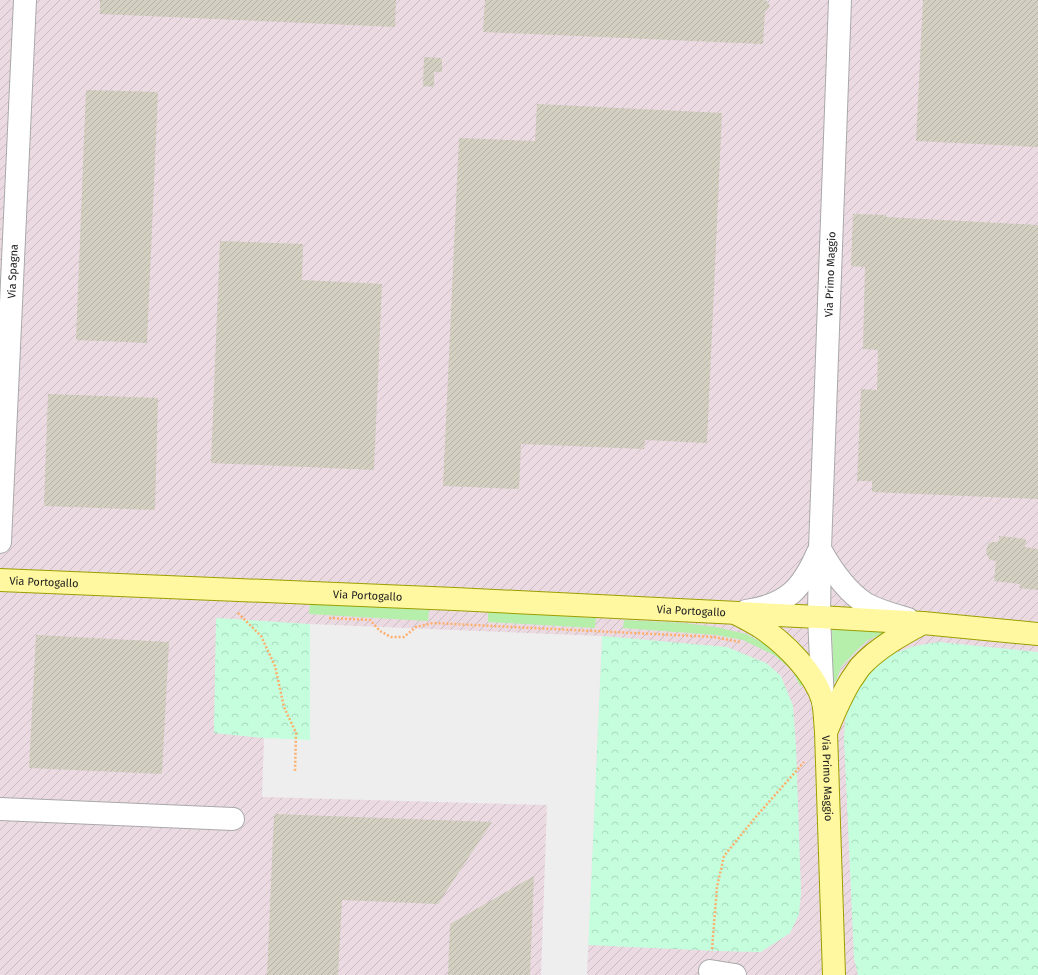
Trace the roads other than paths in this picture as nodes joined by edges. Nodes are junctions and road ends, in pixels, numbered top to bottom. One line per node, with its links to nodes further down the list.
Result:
1 (25, 0): 3 (street, Via Spagna)
2 (840, 0): 4 (street, Via Primo Maggio)
3 (0, 542)
4 (820, 549): 6 (street, Via Primo Maggio); 7 (street, Via Primo Maggio); 8 (street)
5 (0, 580): 6 (main road, Via Portogallo)
6 (735, 613): 7 (main road, Via Portogallo); 10 (main road, Via Portogallo)
7 (818, 617): 8 (main road, Via Portogallo); 10 (street, Via Primo Maggio)
8 (923, 623): 9 (main road); 11 (main road, Via Primo Maggio)
9 (1038, 634)
10 (823, 702): 11 (main road, Via Portogallo)
11 (826, 732): 16 (main road, Via Primo Maggio)
12 (0, 809): 13 (street)
13 (233, 819)
14 (710, 971): 15 (street)
15 (735, 975)
16 (834, 975)

